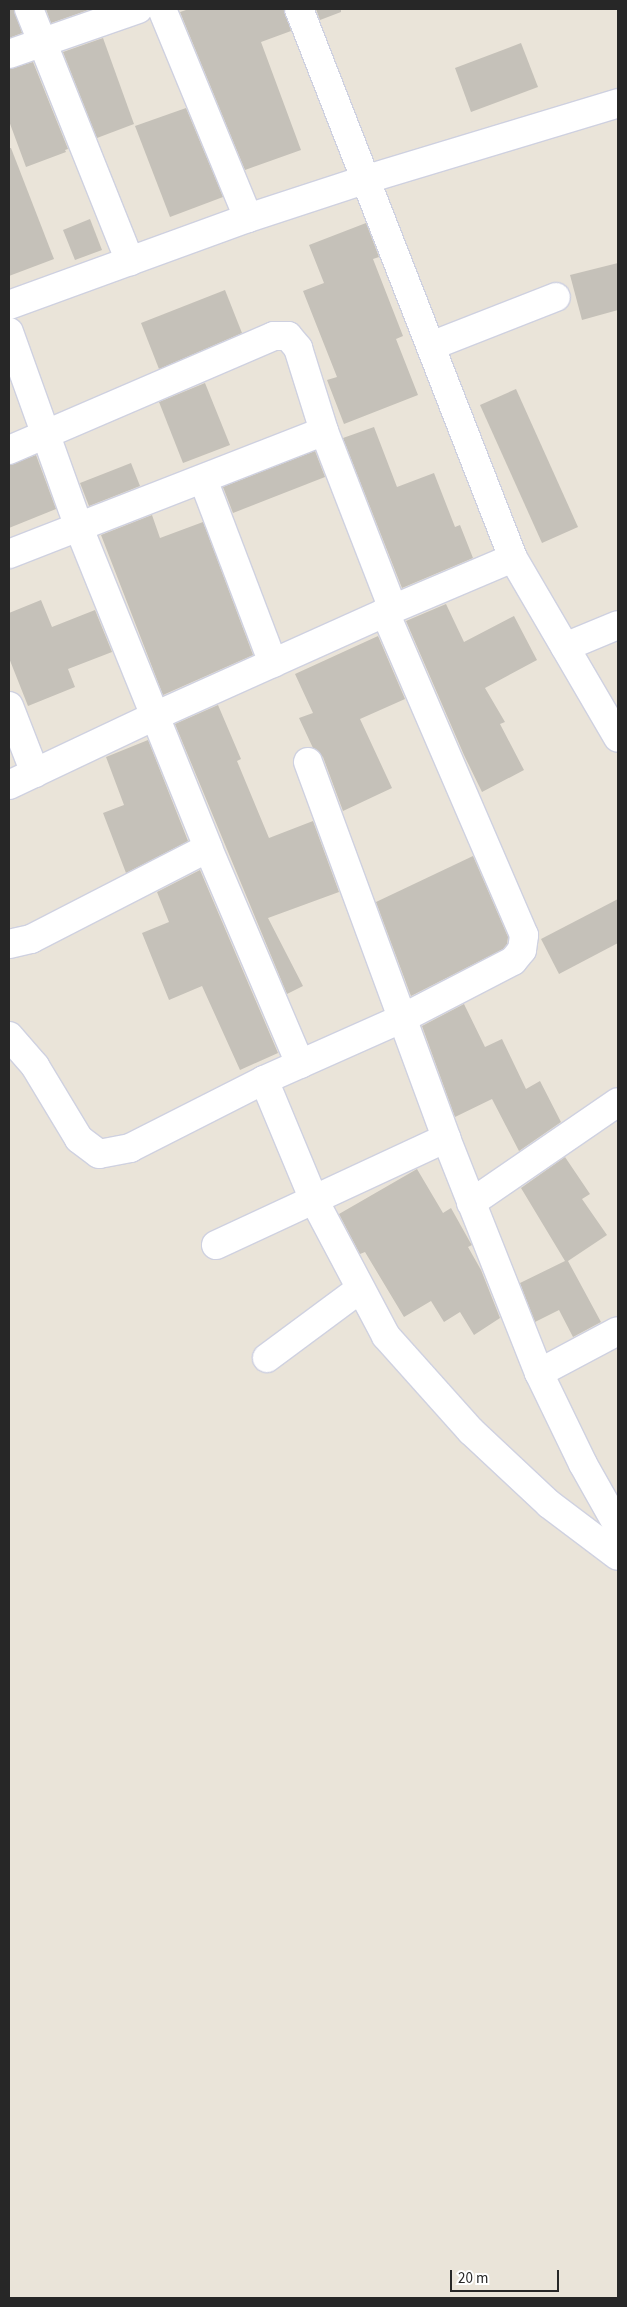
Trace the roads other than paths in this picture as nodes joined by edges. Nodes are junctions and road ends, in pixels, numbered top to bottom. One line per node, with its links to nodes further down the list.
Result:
1 (29, 9): 5 (street)
2 (138, 9): 5 (street)
3 (162, 9): 9 (street)
4 (298, 9): 8 (street)
5 (42, 42): 6 (street); 10 (street)
6 (9, 54)
7 (618, 103): 8 (street)
8 (367, 179): 9 (street); 14 (street)
9 (248, 218): 10 (street)
10 (130, 262): 12 (street)
11 (556, 297): 14 (street)
12 (9, 305)
13 (9, 332): 16 (street)
14 (431, 346): 21 (street)
15 (324, 431): 16 (street); 18 (street); 22 (street)
16 (46, 434): 17 (street); 19 (street)
17 (9, 450)
18 (203, 479): 19 (street); 25 (street)
19 (79, 528): 20 (street); 27 (street)
20 (9, 554)
21 (513, 558): 22 (street); 24 (street)
22 (389, 610): 25 (street); 34 (street)
23 (618, 625): 24 (street)
24 (565, 647): 28 (street)
25 (273, 663): 27 (street)
26 (9, 706): 30 (street)
27 (155, 716): 30 (street); 32 (street)
28 (618, 738)
29 (308, 762): 34 (street)
30 (35, 773): 31 (street)
31 (9, 786)
32 (208, 848): 33 (street); 36 (street)
33 (9, 944)
34 (401, 1019): 36 (street); 39 (street)
35 (9, 1036): 37 (street)
36 (300, 1064): 37 (street)
37 (264, 1080): 40 (street)
38 (618, 1102): 41 (street)
39 (446, 1138): 40 (street); 41 (street)
40 (314, 1200): 42 (street); 43 (street)
41 (471, 1203): 46 (street)
42 (216, 1245)
43 (360, 1289): 45 (street); 48 (street)
44 (618, 1331): 46 (street)
45 (267, 1358)
46 (539, 1373): 47 (street)
47 (618, 1526)
48 (618, 1556)

